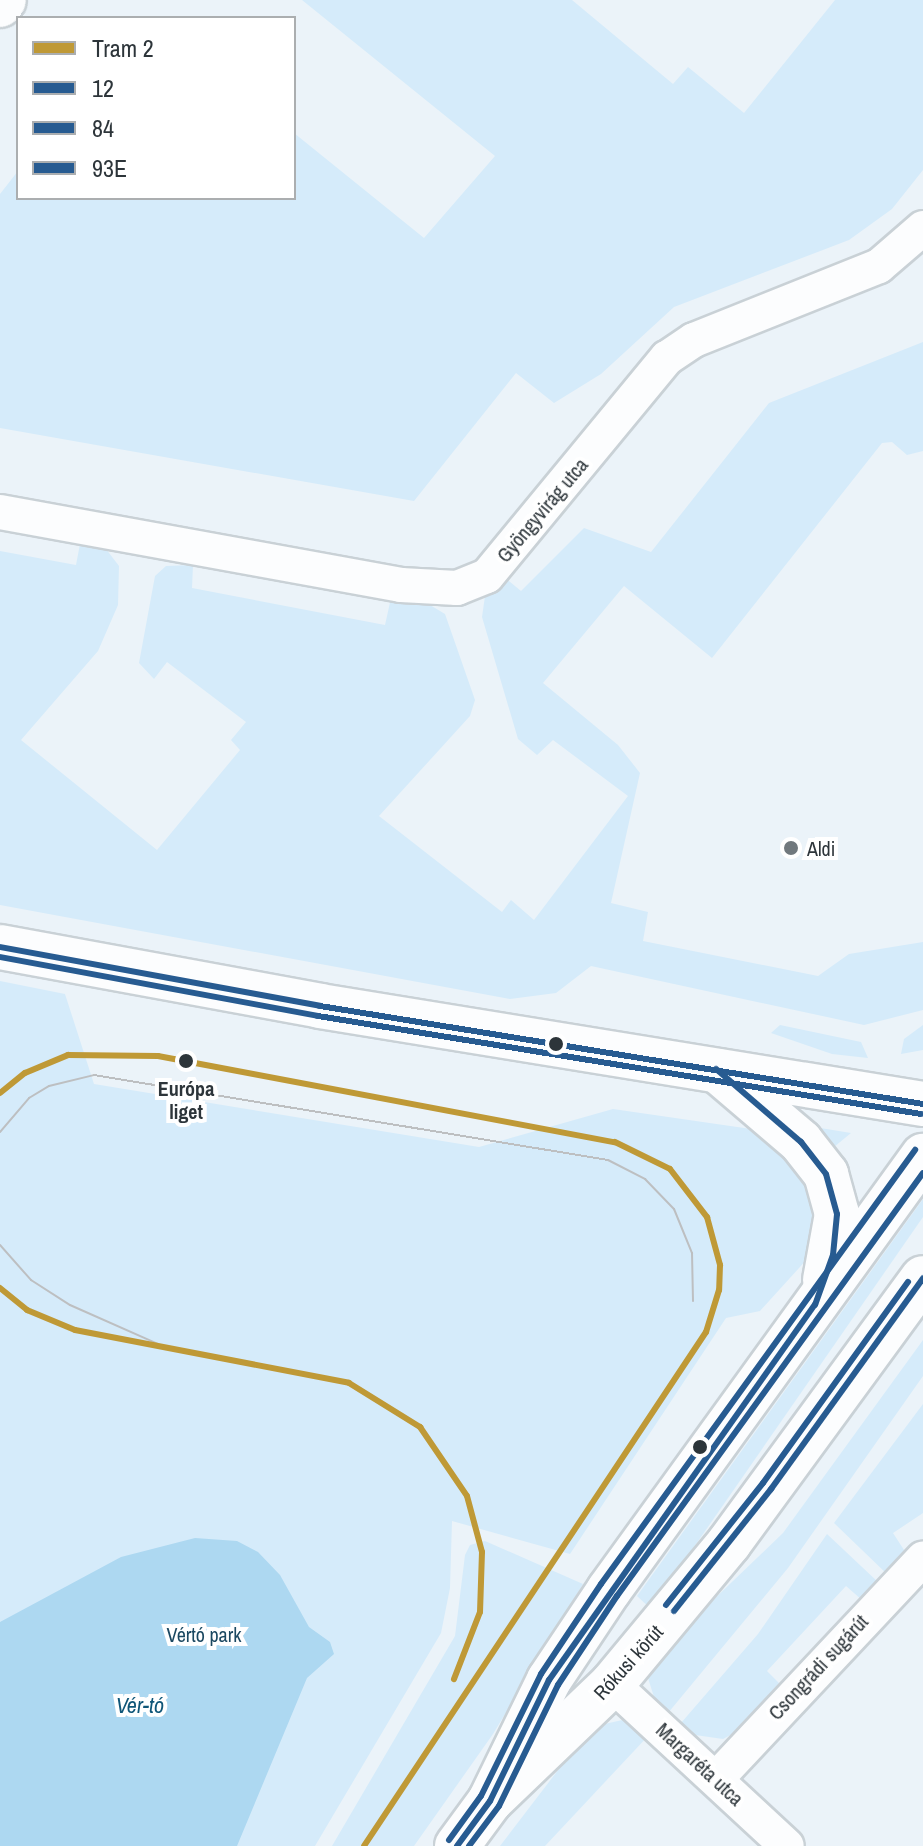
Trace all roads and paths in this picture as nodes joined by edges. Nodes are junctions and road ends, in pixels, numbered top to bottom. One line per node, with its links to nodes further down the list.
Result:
1 (4, 0): 2 (main road)
2 (0, 5)
3 (923, 228): 4 (street, Gyöngyvirág utca)
4 (0, 512)
5 (0, 947): 6 (main road)
6 (716, 1069): 7 (main road); 11 (main road)
7 (923, 1104)
8 (923, 1156): 11 (main road, Rókusi körút)
9 (923, 1278): 12 (main road, Rókusi körút)
10 (923, 1295): 12 (main road)
11 (815, 1305): 14 (main road, Rókusi körút)
12 (887, 1328): 16 (main road, Rókusi körút)
13 (923, 1559): 17 (street, Csongrádi sugárút)
14 (599, 1604): 15 (main road, Rókusi körút); 16 (main road)
15 (549, 1680): 16 (main road); 18 (main road, Rókusi körút)
16 (612, 1684): 17 (street, Margaréta utca); 18 (main road, Rókusi körút)
17 (717, 1778): 20 (street, Margaréta utca)
18 (490, 1801): 19 (main road, Rókusi körút)
19 (457, 1846)
20 (787, 1846)

